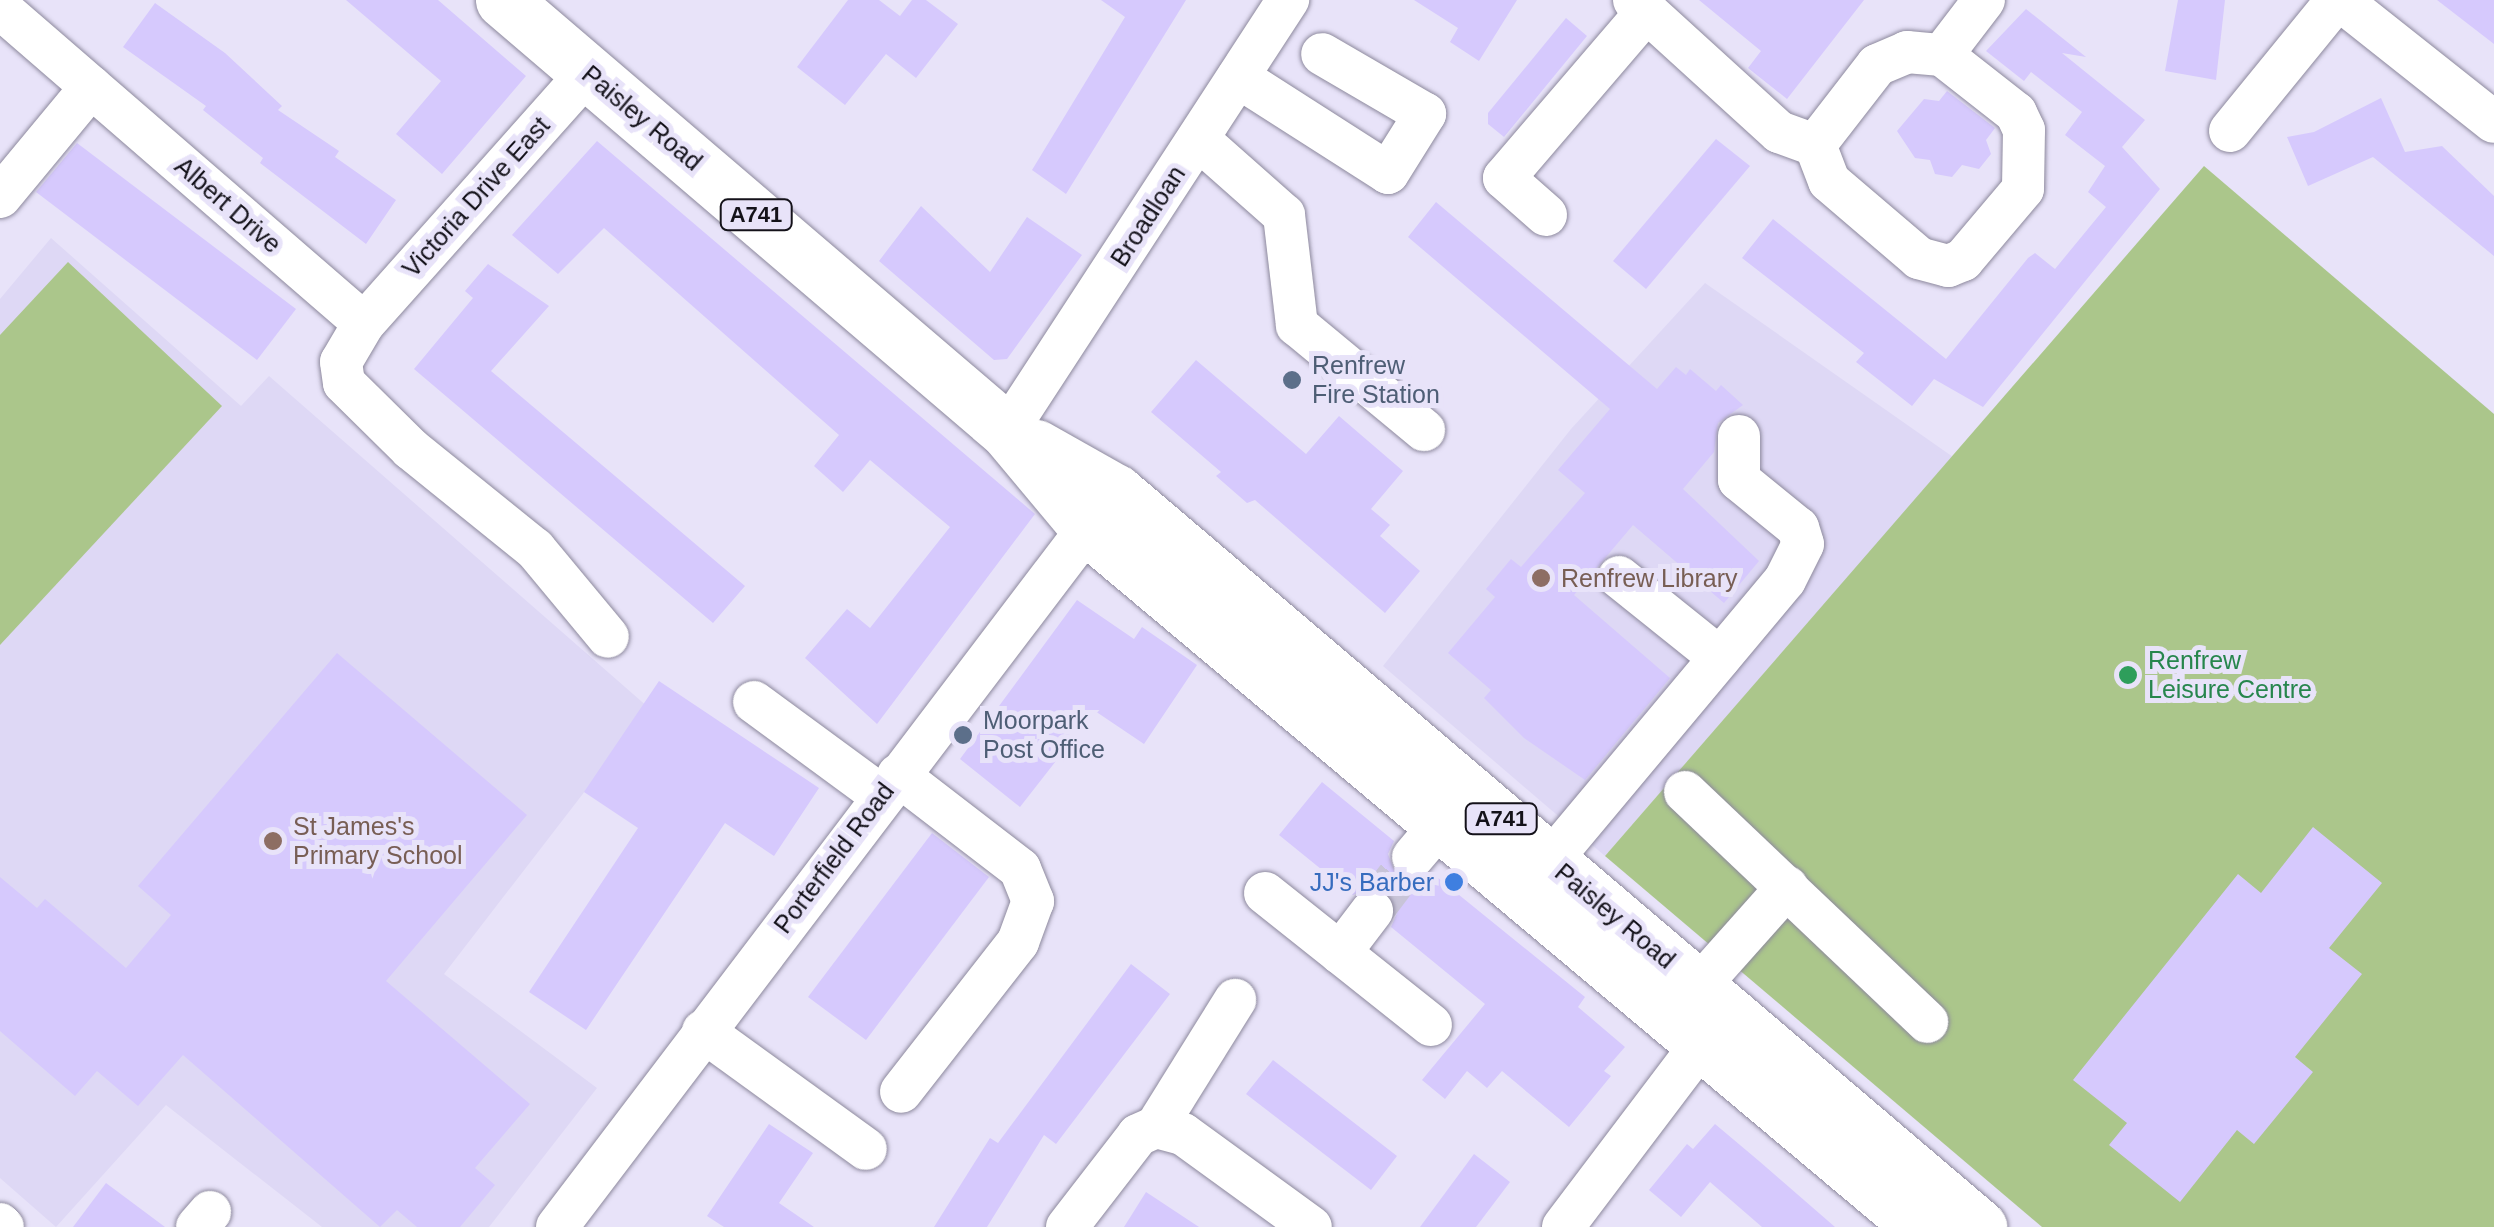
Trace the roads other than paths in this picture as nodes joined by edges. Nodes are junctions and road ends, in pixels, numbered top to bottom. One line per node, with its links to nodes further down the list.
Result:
1 (503, 0): 9 (main road, Paisley Road / A741)
2 (1288, 0): 10 (street, Broadloan)
3 (1984, 0): 8 (street)
4 (2338, 0): 12 (street); 13 (street)
5 (1641, 6): 15 (street); 17 (street)
6 (0, 8): 11 (street, Albert Drive)
7 (1322, 54): 10 (street)
8 (1942, 55): 15 (street); 15 (street)
9 (588, 72): 18 (street, Victoria Drive East); 20 (main road, Paisley Road / A741)
10 (1238, 76): 14 (street, Broadloan)
11 (91, 87): 16 (street); 18 (street, Albert Drive)
12 (2494, 122)
13 (2230, 131)
14 (1198, 139): 19 (street); 20 (street, Broadloan)
15 (1814, 145)
16 (0, 197)
17 (1546, 215)
18 (364, 323): 25 (street, Victoria Drive East)
19 (1424, 430)
20 (1007, 431): 22 (main road, Paisley Road / A741)
21 (1739, 436): 26 (street)
22 (1102, 510): 24 (main road, Paisley Road / A741); 28 (street, Porterfield Road)
23 (1619, 577): 26 (street)
24 (1219, 609): 30 (main road, Paisley Road / A741); 40 (main road, Paisley Road / A741)
25 (608, 637)
26 (1720, 658): 30 (street)
27 (754, 702): 28 (street)
28 (890, 785): 39 (street, Porterfield Road); 41 (street)
29 (1685, 792): 31 (street)
30 (1550, 861): 35 (main road, Paisley Road / A741)
31 (1787, 887): 35 (street); 37 (street)
32 (1265, 893): 34 (street)
33 (1372, 911): 34 (street)
34 (1340, 953): 38 (street)
35 (1698, 987): 40 (street); 49 (main road, Paisley Road / A741)
36 (1235, 1000): 42 (street)
37 (1926, 1022)
38 (1431, 1025)
39 (704, 1031): 43 (street); 44 (street, Porterfield Road)
40 (1702, 1043): 47 (street); 48 (main road, Paisley Road / A741)
41 (901, 1092)
42 (1156, 1127): 45 (street); 46 (street)
43 (866, 1149)
44 (557, 1227)
45 (1067, 1227)
46 (1311, 1227)
47 (1563, 1227)
48 (1921, 1227)
49 (1980, 1227)

